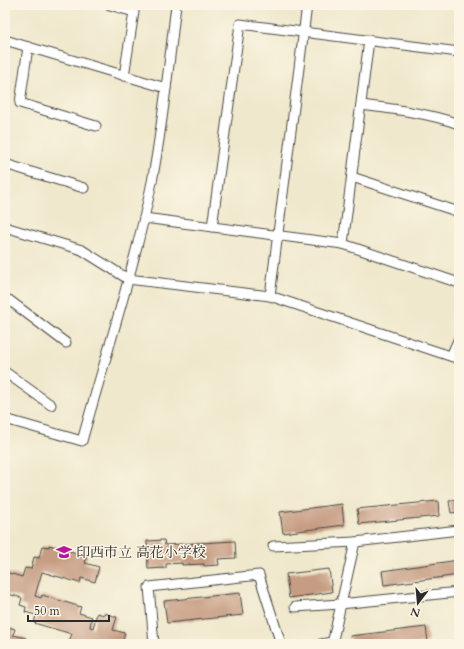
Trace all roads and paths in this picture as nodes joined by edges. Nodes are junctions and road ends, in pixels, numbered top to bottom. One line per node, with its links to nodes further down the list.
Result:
1 (110, 5): 9 (street)
2 (176, 5): 10 (street)
3 (307, 5): 4 (street)
4 (304, 32): 6 (street); 20 (street); 21 (street)
5 (5, 40): 7 (street)
6 (369, 40): 8 (street); 11 (street)
7 (28, 47): 9 (street); 13 (street)
8 (459, 52)
9 (124, 76): 10 (street)
10 (166, 88): 18 (street)
11 (361, 105): 12 (street); 15 (street)
12 (459, 124)
13 (96, 126)
14 (5, 164): 16 (street)
15 (352, 177): 17 (street); 22 (street)
16 (84, 188)
17 (459, 212)
18 (144, 218): 20 (street); 23 (street)
19 (5, 227): 23 (street)
20 (212, 227): 21 (street)
21 (278, 236): 22 (street); 25 (street)
22 (343, 244): 24 (street)
23 (128, 279): 25 (street); 32 (street)
24 (459, 283)
25 (270, 296): 29 (street)
26 (5, 299): 28 (street)
27 (459, 338): 29 (street)
28 (66, 343)
29 (455, 358)
30 (5, 372): 31 (street)
31 (51, 405)
32 (5, 419)
33 (459, 530): 34 (street)
34 (355, 542): 35 (street); 37 (street)
35 (273, 546)
36 (459, 592): 37 (street)
37 (340, 604): 38 (street); 39 (street)
38 (296, 607)
39 (332, 643): 42 (street)
40 (154, 644): 41 (street)
41 (281, 644)
42 (321, 644)

